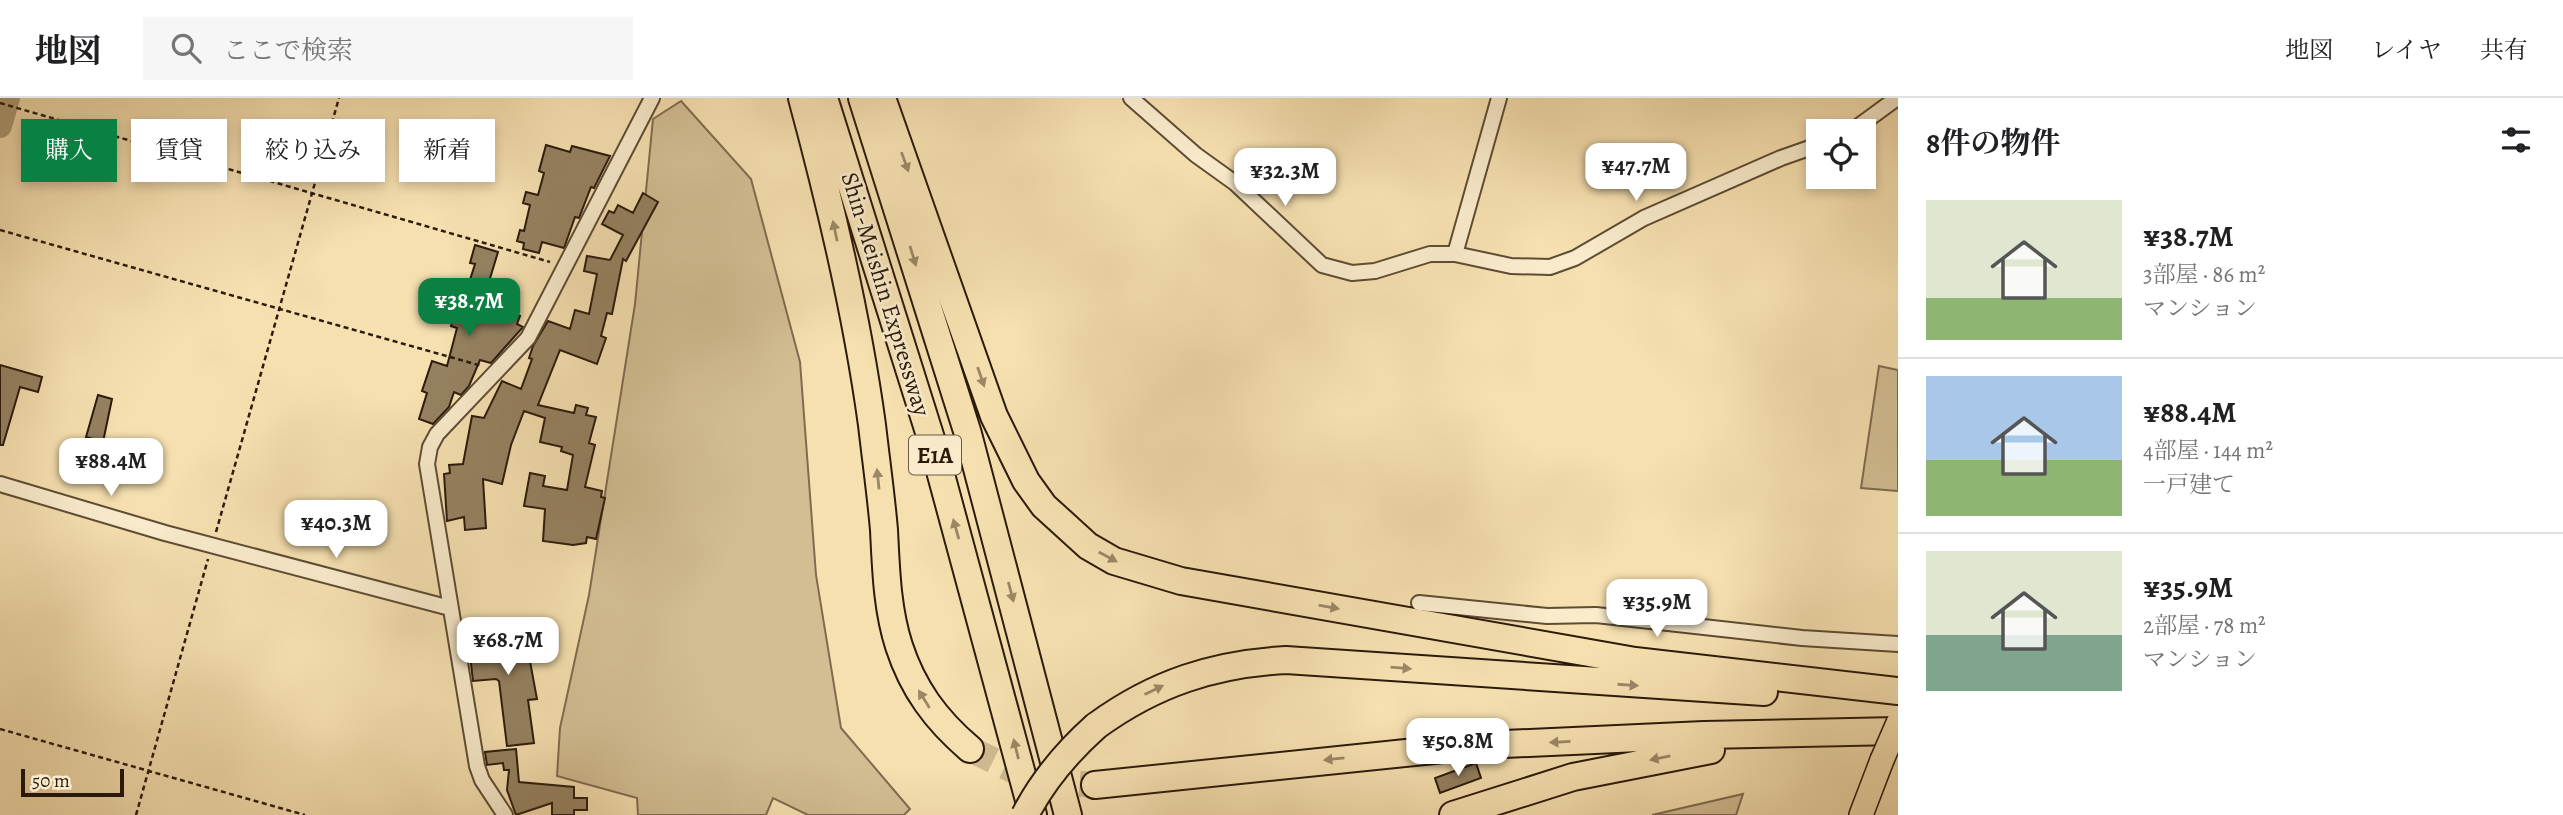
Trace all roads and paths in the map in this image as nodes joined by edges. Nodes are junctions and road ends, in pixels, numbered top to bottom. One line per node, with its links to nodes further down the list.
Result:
1 (340, 98): 13 (path)
2 (652, 98): 16 (street)
3 (802, 98): 28 (highway, one-way to 3)
4 (824, 98): 35 (highway, Shin-Meishin Expressway / E1A, one-way to 4)
5 (862, 98): 36 (highway, Shin-Meishin Expressway / E1A, one-way to 36)
6 (882, 98): 24 (highway, one-way to 24)
7 (1131, 98): 15 (street)
8 (1499, 98): 15 (street)
9 (1897, 98): 11 (street)
10 (1, 103): 13 (path)
11 (1868, 119)
12 (1806, 149): 15 (street)
13 (314, 192): 16 (path); 17 (path)
14 (0, 230): 17 (path)
15 (1455, 254)
16 (564, 266): 18 (street)
17 (282, 309): 18 (path); 20 (path)
18 (498, 371): 22 (street)
19 (0, 484): 20 (street)
20 (212, 545): 22 (street); 29 (path)
21 (1419, 603): 23 (street)
22 (450, 608): 33 (street)
23 (1898, 644)
24 (1898, 693): 34 (highway, one-way to 24, bridge)
25 (1898, 723): 38 (main road, bridge)
26 (0, 729): 29 (path)
27 (1898, 732): 30 (highway, one-way to 30); 37 (highway, one-way to 37)
28 (970, 749)
29 (149, 771): 31 (path); 32 (path)
30 (1095, 785)
31 (136, 815)
32 (305, 815)
33 (505, 815)
34 (1025, 815)
35 (1033, 815)
36 (1068, 815)
37 (1453, 815)
38 (1861, 815)

